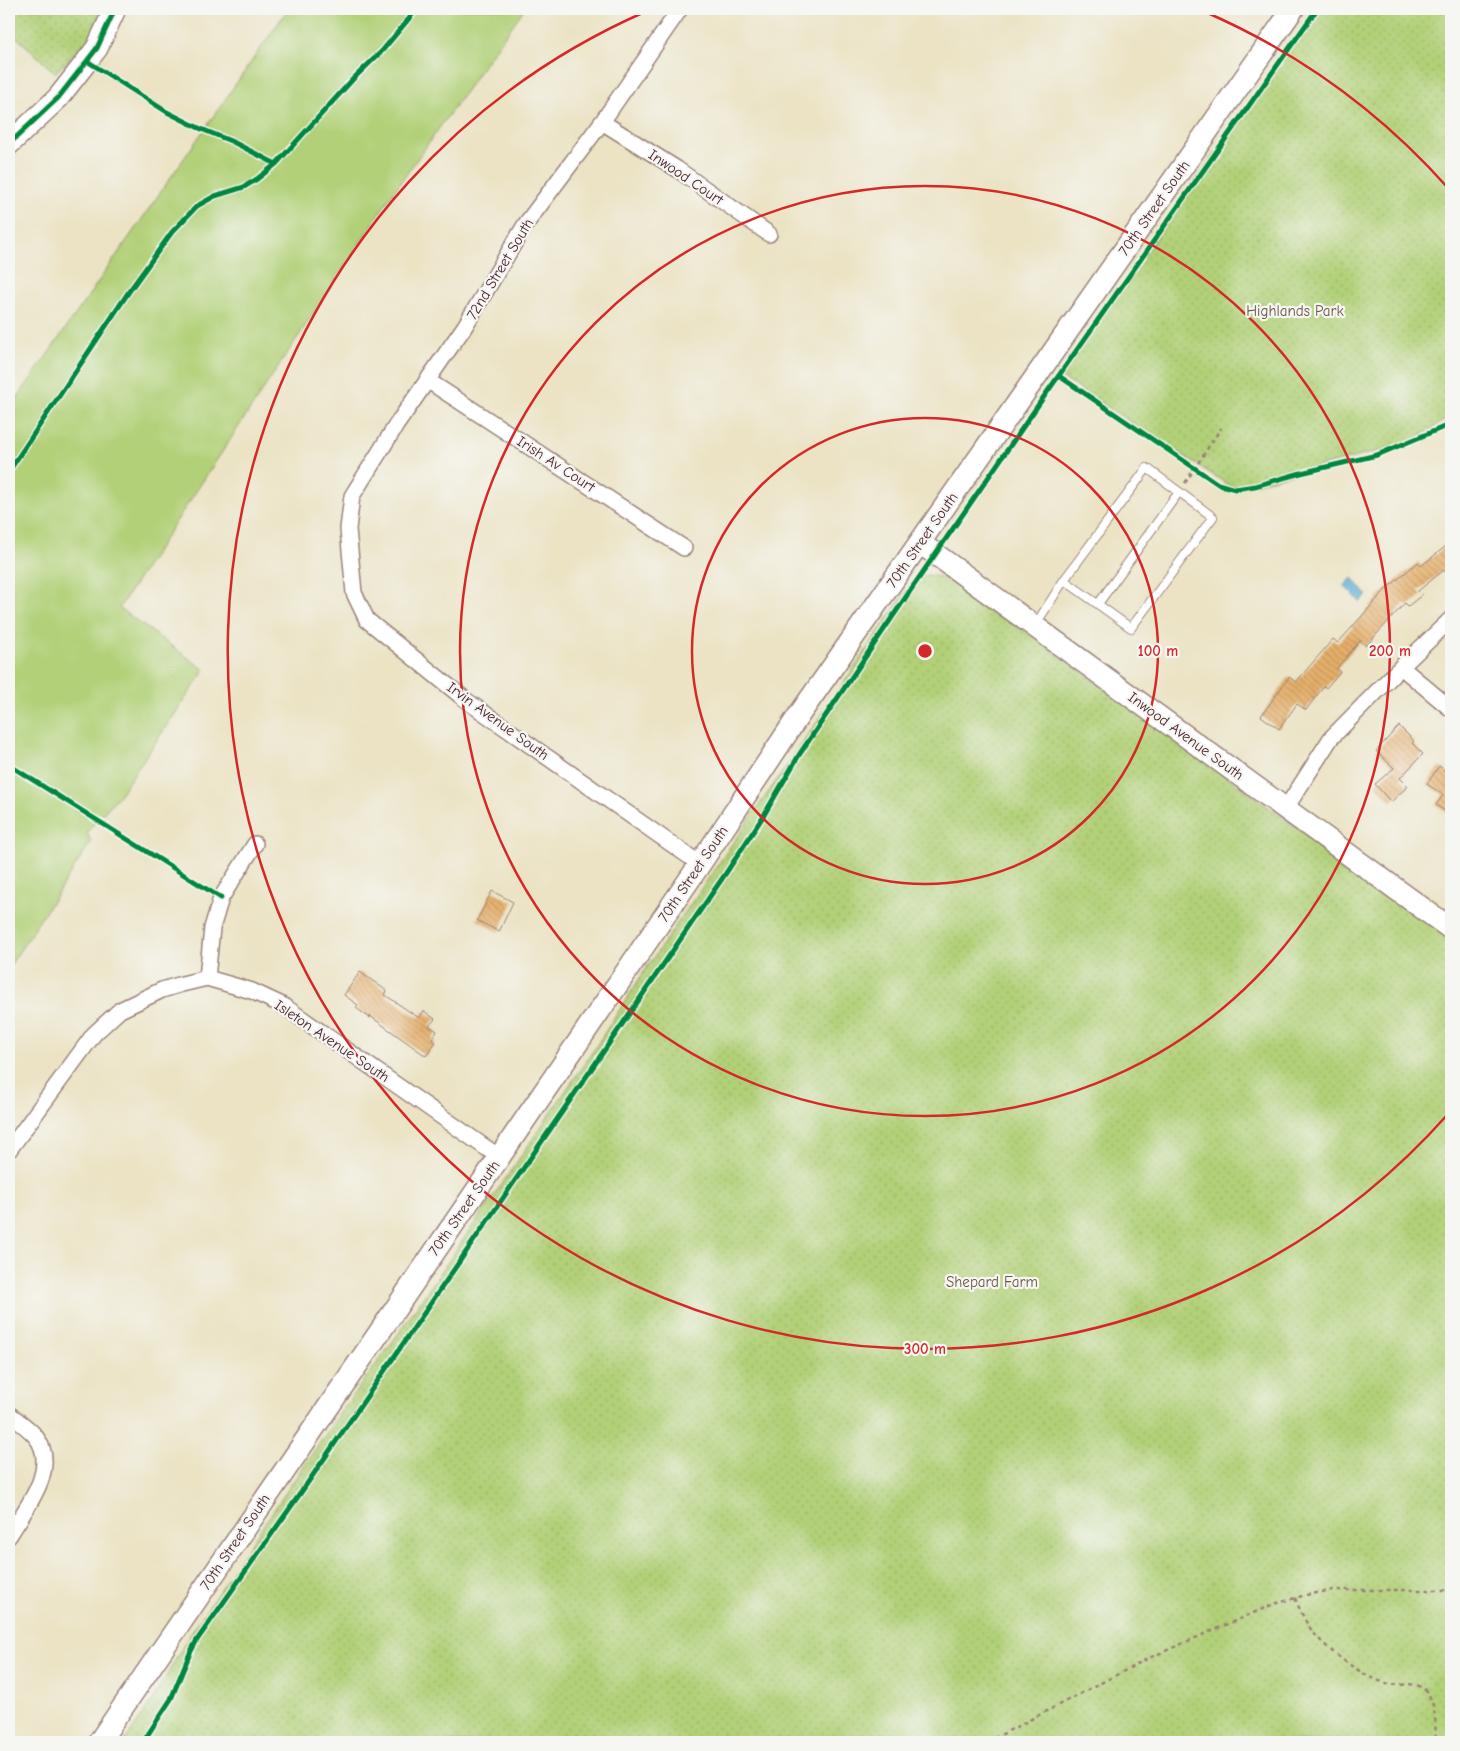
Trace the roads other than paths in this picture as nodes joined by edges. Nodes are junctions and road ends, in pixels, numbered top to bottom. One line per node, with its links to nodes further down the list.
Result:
1 (115, 9): 5 (main road)
2 (680, 9): 4 (street, 72nd Street South)
3 (1293, 9): 10 (main road, 70th Street South)
4 (602, 122): 6 (street, Inwood Court); 7 (street, 72nd Street South)
5 (9, 144)
6 (769, 234)
7 (427, 380): 9 (street, 72nd Street South); 11 (street, Irish Av Court)
8 (1179, 492): 12 (lane); 13 (lane); 13 (lane)
9 (349, 541): 20 (street, Irvin Avenue South)
10 (920, 543): 15 (main road, Inwood Avenue South); 20 (main road, 70th Street South)
11 (684, 548)
12 (1064, 580): 13 (lane); 15 (lane)
13 (1098, 604)
14 (1451, 619): 16 (street)
15 (1035, 626): 18 (main road, Inwood Avenue South)
16 (1401, 667): 17 (street); 18 (street)
17 (1451, 709)
18 (1286, 808): 21 (main road, Inwood Avenue South)
19 (255, 844): 22 (street)
20 (700, 864): 24 (main road, 70th Street South)
21 (1451, 929)
22 (207, 978): 23 (street, Isleton Avenue South); 24 (street, Isleton Avenue South)
23 (9, 1150)
24 (499, 1157): 27 (main road, 70th Street South)
25 (9, 1414): 26 (street)
26 (9, 1536)
27 (99, 1742)

